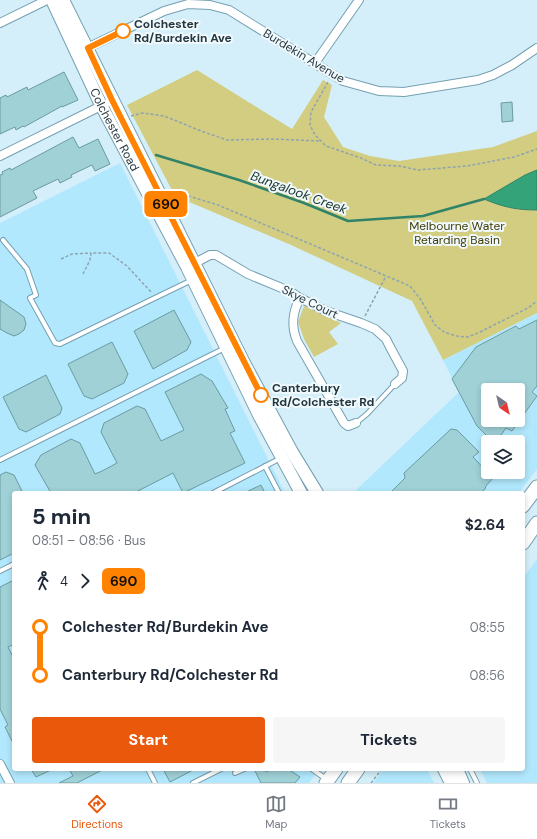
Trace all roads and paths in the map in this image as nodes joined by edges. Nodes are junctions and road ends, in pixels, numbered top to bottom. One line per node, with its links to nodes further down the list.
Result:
1 (47, 0): 6 (street)
2 (52, 0): 8 (main road, Colchester Road)
3 (63, 0): 8 (main road, Colchester Road)
4 (359, 0): 9 (street)
5 (188, 2): 8 (street, Burdekin Avenue); 9 (street, Burdekin Avenue)
6 (0, 23)
7 (537, 48): 9 (street, Burdekin Avenue)
8 (82, 51): 11 (main road, Colchester Road); 12 (main road, Colchester Road)
9 (315, 63)
10 (328, 81): 14 (path)
11 (112, 100): 12 (street); 17 (main road, Colchester Road)
12 (101, 105): 16 (street); 21 (main road, Colchester Road)
13 (131, 116): 14 (path)
14 (321, 141): 15 (path)
15 (537, 148)
16 (0, 156)
17 (159, 191): 21 (main road, Colchester Road); 23 (path)
18 (3, 240): 25 (lane)
19 (91, 253): 20 (path); 22 (path); 25 (path)
20 (61, 258)
21 (191, 265): 24 (main road, Colchester Road); 26 (street, Skye Court)
22 (83, 274)
23 (386, 276): 27 (path); 28 (path)
24 (197, 278): 25 (lane); 29 (main road, Colchester Road)
25 (155, 298)
26 (300, 298): 28 (street, Skye Court); 31 (street)
27 (537, 302)
28 (361, 323): 30 (street, Skye Court)
29 (231, 345): 32 (main road, Colchester Road); 33 (lane)
30 (395, 384): 31 (lane)
31 (355, 424)
32 (287, 455): 34 (lane); 38 (main road, Colchester Road); 39 (main road, Colchester Road)
33 (0, 460)
34 (265, 466): 36 (lane); 37 (lane)
35 (537, 487): 40 (main road)
36 (218, 491)
37 (278, 491)
38 (300, 491)
39 (315, 491)
40 (525, 503)
41 (525, 511): 42 (main road)
42 (537, 520)
43 (12, 565): 44 (lane)
44 (0, 572)
45 (0, 764): 58 (street)
46 (149, 771): 59 (lane)
47 (217, 771): 60 (lane)
48 (240, 771): 56 (lane)
49 (314, 771): 57 (lane)
50 (334, 771): 57 (main road)
51 (357, 771): 61 (main road)
52 (380, 771): 62 (path)
53 (445, 771): 63 (main road)
54 (458, 771): 64 (main road)
55 (471, 771): 65 (lane)
56 (235, 773)
57 (327, 781)
58 (10, 783)
59 (155, 783)
60 (193, 783)
61 (348, 783)
62 (371, 783)
63 (451, 783)
64 (462, 783)
65 (477, 783)

